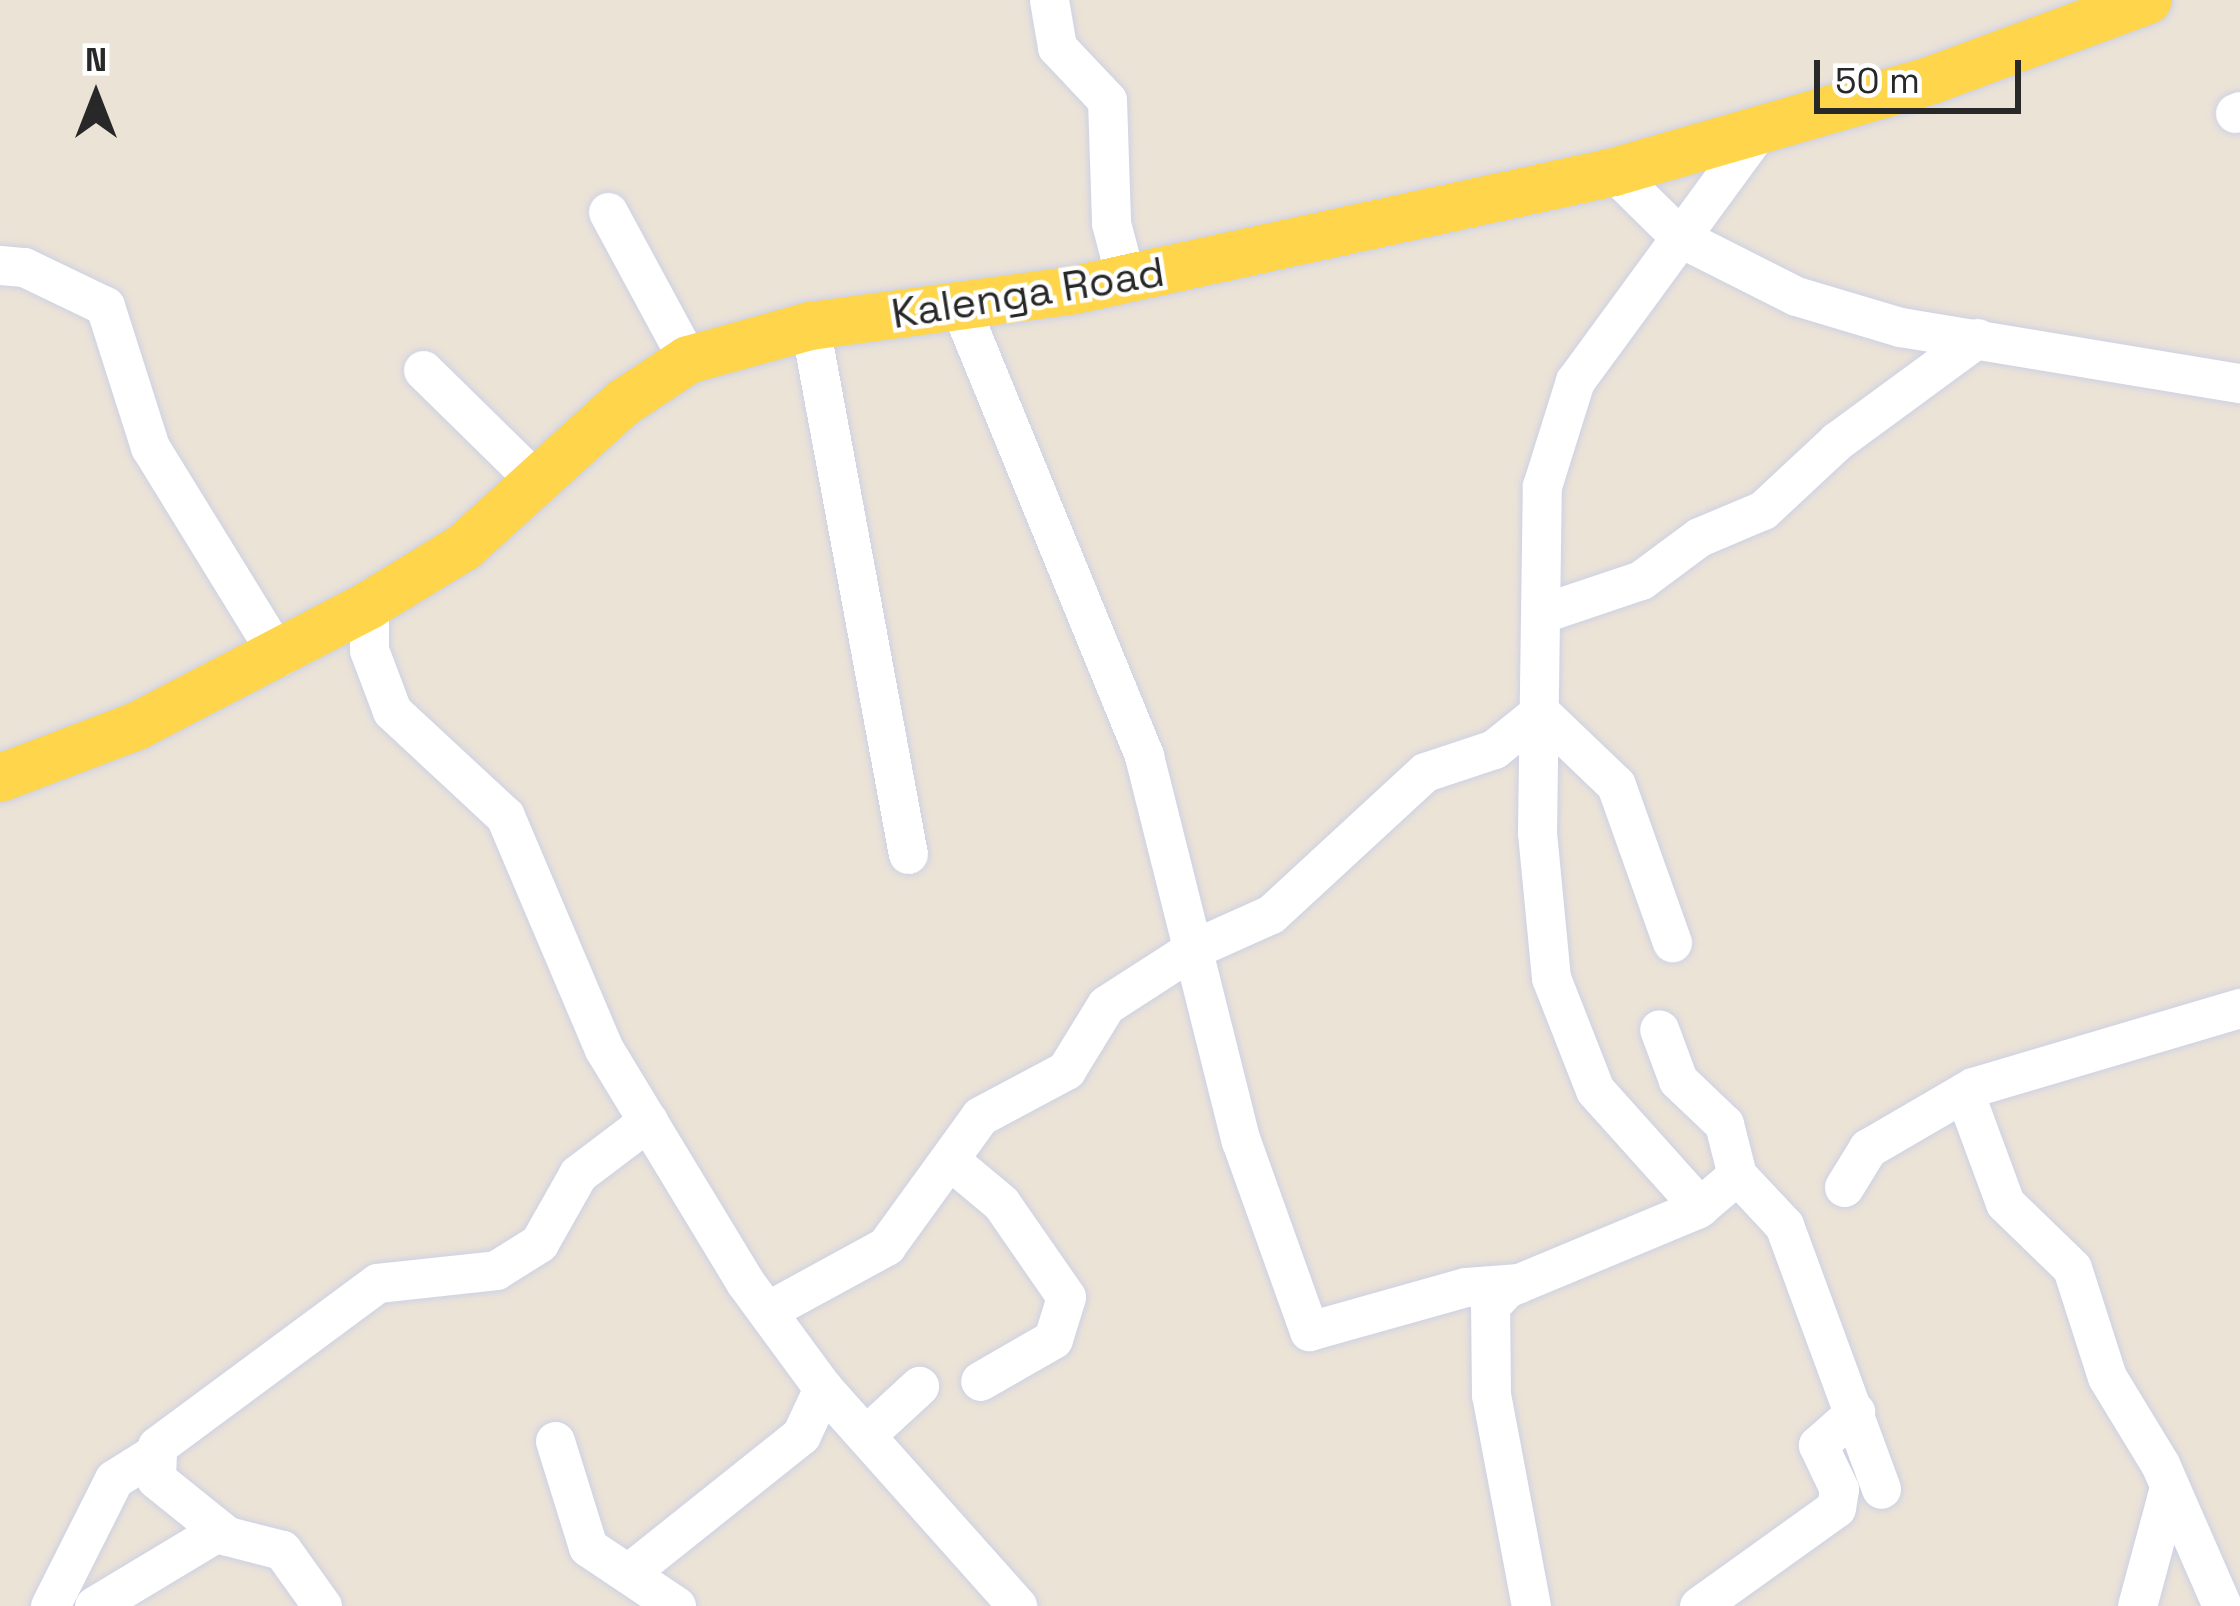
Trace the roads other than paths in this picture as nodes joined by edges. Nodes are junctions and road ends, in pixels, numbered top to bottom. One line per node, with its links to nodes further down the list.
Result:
1 (1049, 0): 8 (street)
2 (2148, 0): 3 (main road, Kalenga Road)
3 (1760, 128): 4 (main road, Kalenga Road); 6 (street)
4 (1614, 172): 6 (street); 8 (main road, Kalenga Road)
5 (608, 212): 12 (street)
6 (1681, 238): 11 (street); 17 (street)
7 (0, 265): 18 (street)
8 (1126, 280): 9 (main road, Kalenga Road)
9 (962, 309): 10 (main road, Kalenga Road); 23 (street)
10 (809, 326): 12 (main road, Kalenga Road); 21 (street)
11 (1977, 338): 14 (street); 17 (street)
12 (688, 359): 15 (main road, Kalenga Road)
13 (423, 370): 15 (street)
14 (2240, 383)
15 (535, 480): 16 (main road, Kalenga Road)
16 (368, 605): 18 (main road, Kalenga Road); 27 (street)
17 (1540, 614): 19 (street)
18 (279, 657): 20 (main road, Kalenga Road)
19 (1540, 712): 22 (street); 23 (street); 31 (street)
20 (0, 778)
21 (908, 854)
22 (1672, 942)
23 (1192, 949): 28 (street); 32 (street)
24 (2240, 1008): 26 (street)
25 (1659, 1029): 29 (street)
26 (1964, 1092): 30 (street); 41 (street)
27 (648, 1121): 33 (street); 40 (street)
28 (952, 1162): 33 (street); 34 (street)
29 (1737, 1175): 31 (street); 37 (street)
30 (1844, 1187)
31 (1700, 1207): 32 (street)
32 (1519, 1283): 50 (street)
33 (767, 1311): 36 (street)
34 (980, 1381)
35 (919, 1386): 38 (street)
36 (823, 1388): 38 (street); 44 (street)
37 (1855, 1412): 42 (street); 51 (street)
38 (867, 1434): 49 (street)
39 (556, 1442): 44 (street)
40 (154, 1454): 43 (street); 45 (street)
41 (2169, 1487): 52 (street); 53 (street)
42 (1881, 1489)
43 (219, 1531): 46 (street); 47 (street)
44 (632, 1570): 48 (street)
45 (50, 1606)
46 (94, 1606)
47 (322, 1606)
48 (676, 1606)
49 (1018, 1606)
50 (1531, 1606)
51 (1699, 1606)
52 (2138, 1606)
53 (2222, 1606)

